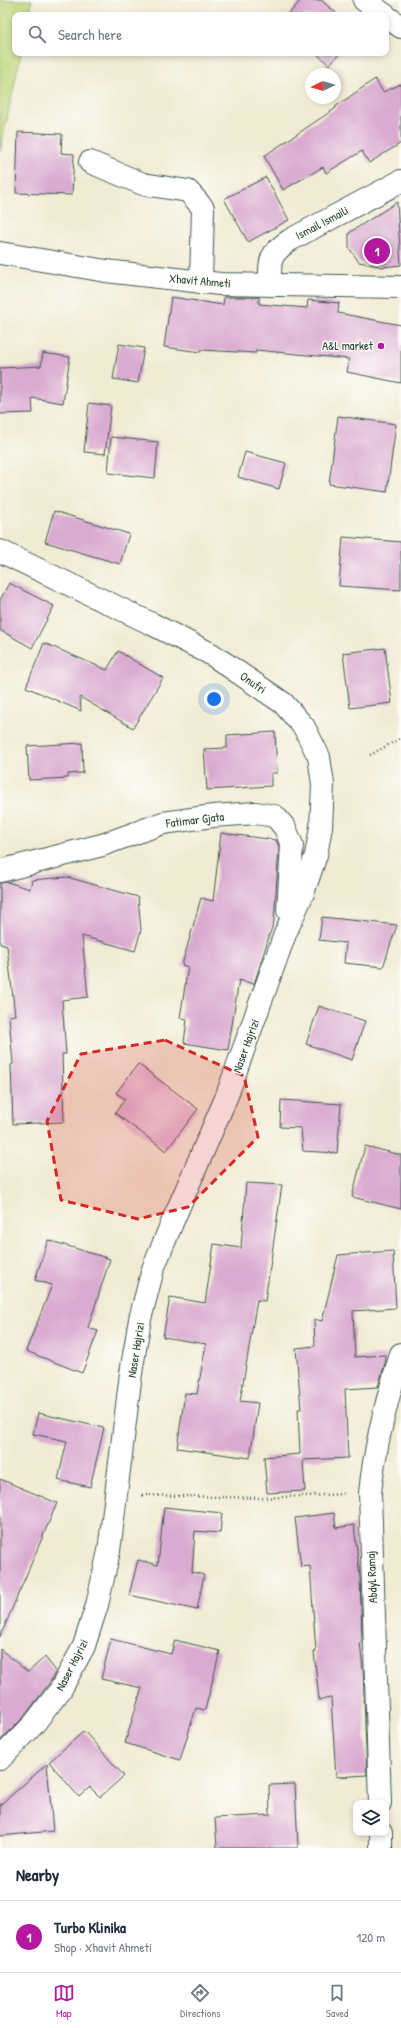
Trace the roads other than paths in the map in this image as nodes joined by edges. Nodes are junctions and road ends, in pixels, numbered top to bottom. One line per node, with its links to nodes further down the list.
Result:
1 (364, 0): 2 (street)
2 (381, 12)
3 (389, 18): 4 (street)
4 (401, 27)
5 (90, 162): 8 (street)
6 (401, 181): 9 (street, Ismail Ismaili)
7 (0, 253): 8 (street, Xhavit Ahmeti)
8 (201, 282): 9 (street, Xhavit Ahmeti)
9 (270, 285): 10 (street, Xhavit Ahmeti)
10 (401, 287)
11 (0, 551): 13 (street, Onufri)
12 (0, 871): 13 (street, Fatimar Gjata)
13 (286, 934): 15 (street, Naser Hajrizi)
14 (401, 1354): 16 (street, Abdyl Ramaj)
15 (0, 1759)
16 (380, 1800)
17 (381, 1836): 18 (street)
18 (381, 1848)

